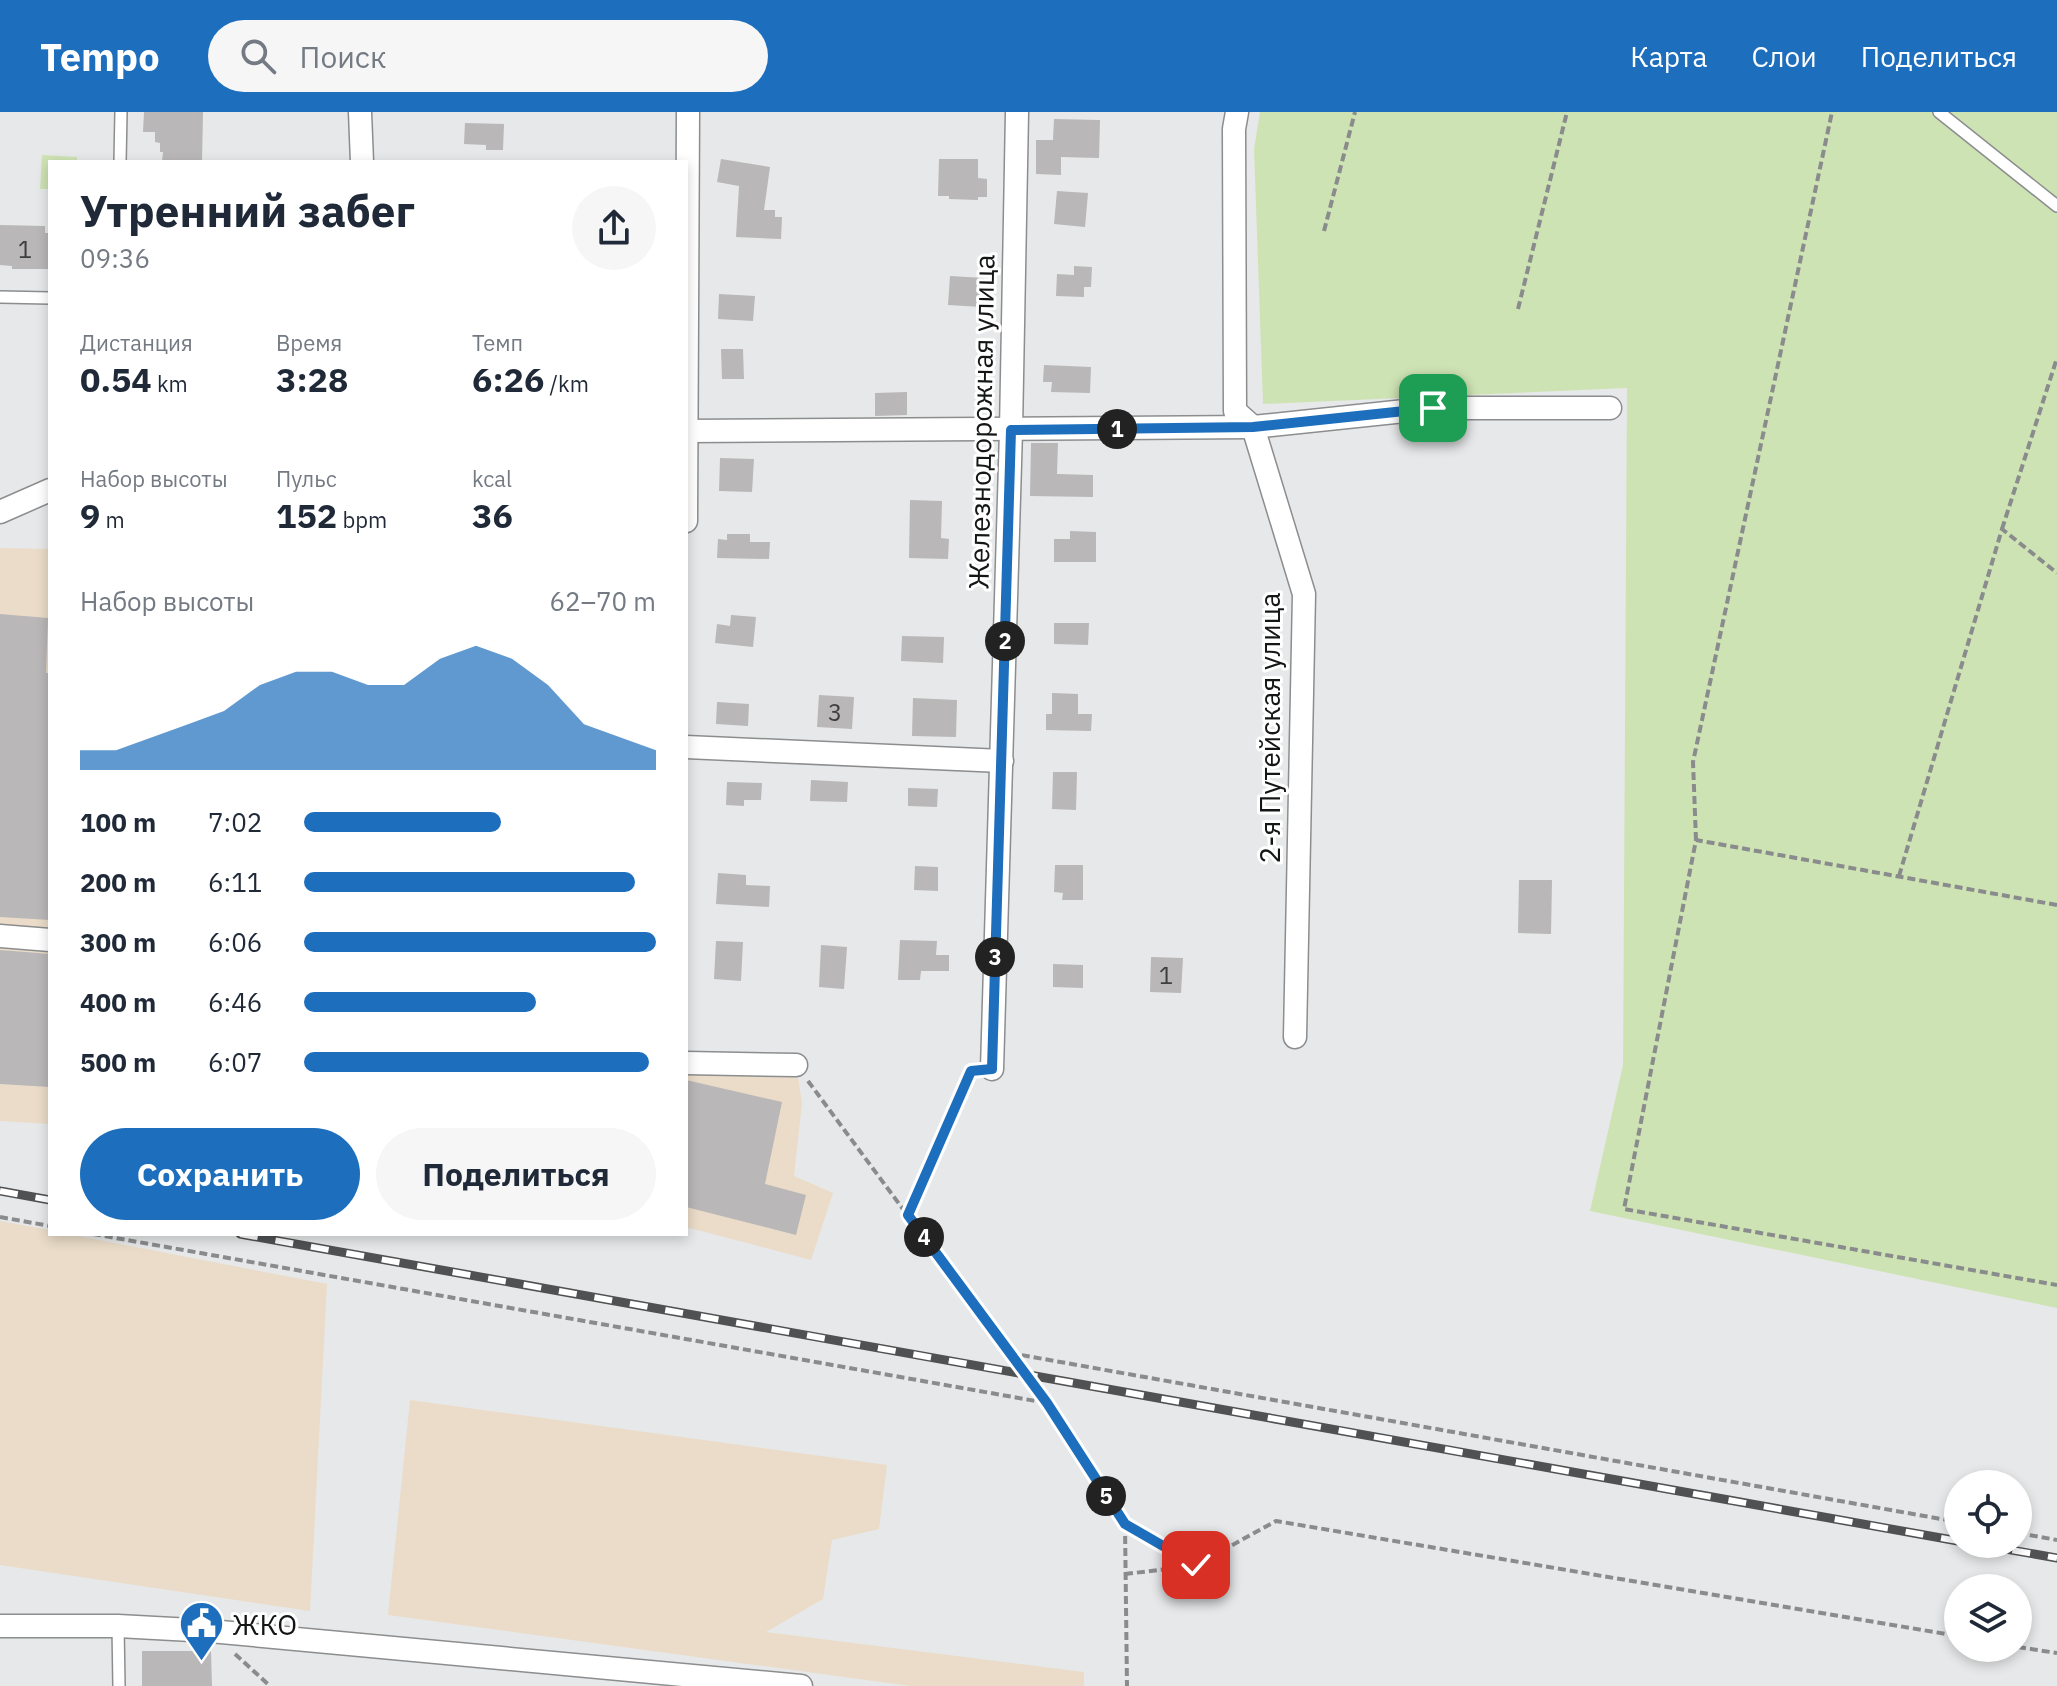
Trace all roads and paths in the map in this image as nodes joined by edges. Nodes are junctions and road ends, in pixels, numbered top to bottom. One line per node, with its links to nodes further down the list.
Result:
1 (121, 112): 10 (lane)
2 (360, 112): 11 (street)
3 (688, 112): 12 (street)
4 (1017, 112): 21 (street, Железнодорожная улица)
5 (1237, 112): 20 (street, 2-я Путейская улица)
6 (1355, 112): 14 (path)
7 (1567, 112): 17 (path)
8 (1832, 112): 29 (path)
9 (1939, 112): 13 (lane)
10 (120, 160)
11 (362, 160)
12 (688, 160)
13 (2057, 206)
14 (1324, 231)
15 (0, 297): 16 (lane)
16 (48, 298)
17 (1518, 309)
18 (2057, 358): 25 (path)
19 (1610, 408): 20 (street)
20 (1253, 427): 21 (street); 34 (street, 2-я Путейская улица)
21 (1011, 430): 22 (street); 28 (street, Железнодорожная улица)
22 (688, 431)
23 (48, 491): 24 (street)
24 (0, 512)
25 (2002, 529): 26 (path); 30 (path)
26 (2057, 573)
27 (688, 747): 28 (street)
28 (1002, 761): 37 (street, Железнодорожная улица)
29 (1696, 840): 30 (path); 42 (path)
30 (1899, 876): 31 (path)
31 (2057, 905)
32 (0, 936): 33 (street)
33 (48, 940)
34 (1295, 1037)
35 (688, 1063): 36 (street)
36 (796, 1065): 38 (path)
37 (992, 1069): 38 (path)
38 (908, 1215): 43 (path)
39 (0, 1217): 40 (path)
40 (48, 1226)
41 (104, 1236): 44 (path)
42 (2057, 1285)
43 (1010, 1353): 44 (path); 45 (path)
44 (1047, 1403): 46 (path)
45 (1944, 1520)
46 (1125, 1524): 49 (path); 50 (path)
47 (2032, 1536): 48 (path)
48 (2057, 1540)
49 (1196, 1565): 50 (path); 54 (path)
50 (1125, 1574): 60 (path)
51 (0, 1626): 52 (street)
52 (118, 1626): 53 (street); 57 (lane)
53 (210, 1631): 58 (path); 59 (street)
54 (1944, 1634)
55 (2032, 1649): 56 (path)
56 (2057, 1653)
57 (119, 1686)
58 (270, 1686)
59 (801, 1686)
60 (1127, 1686)

